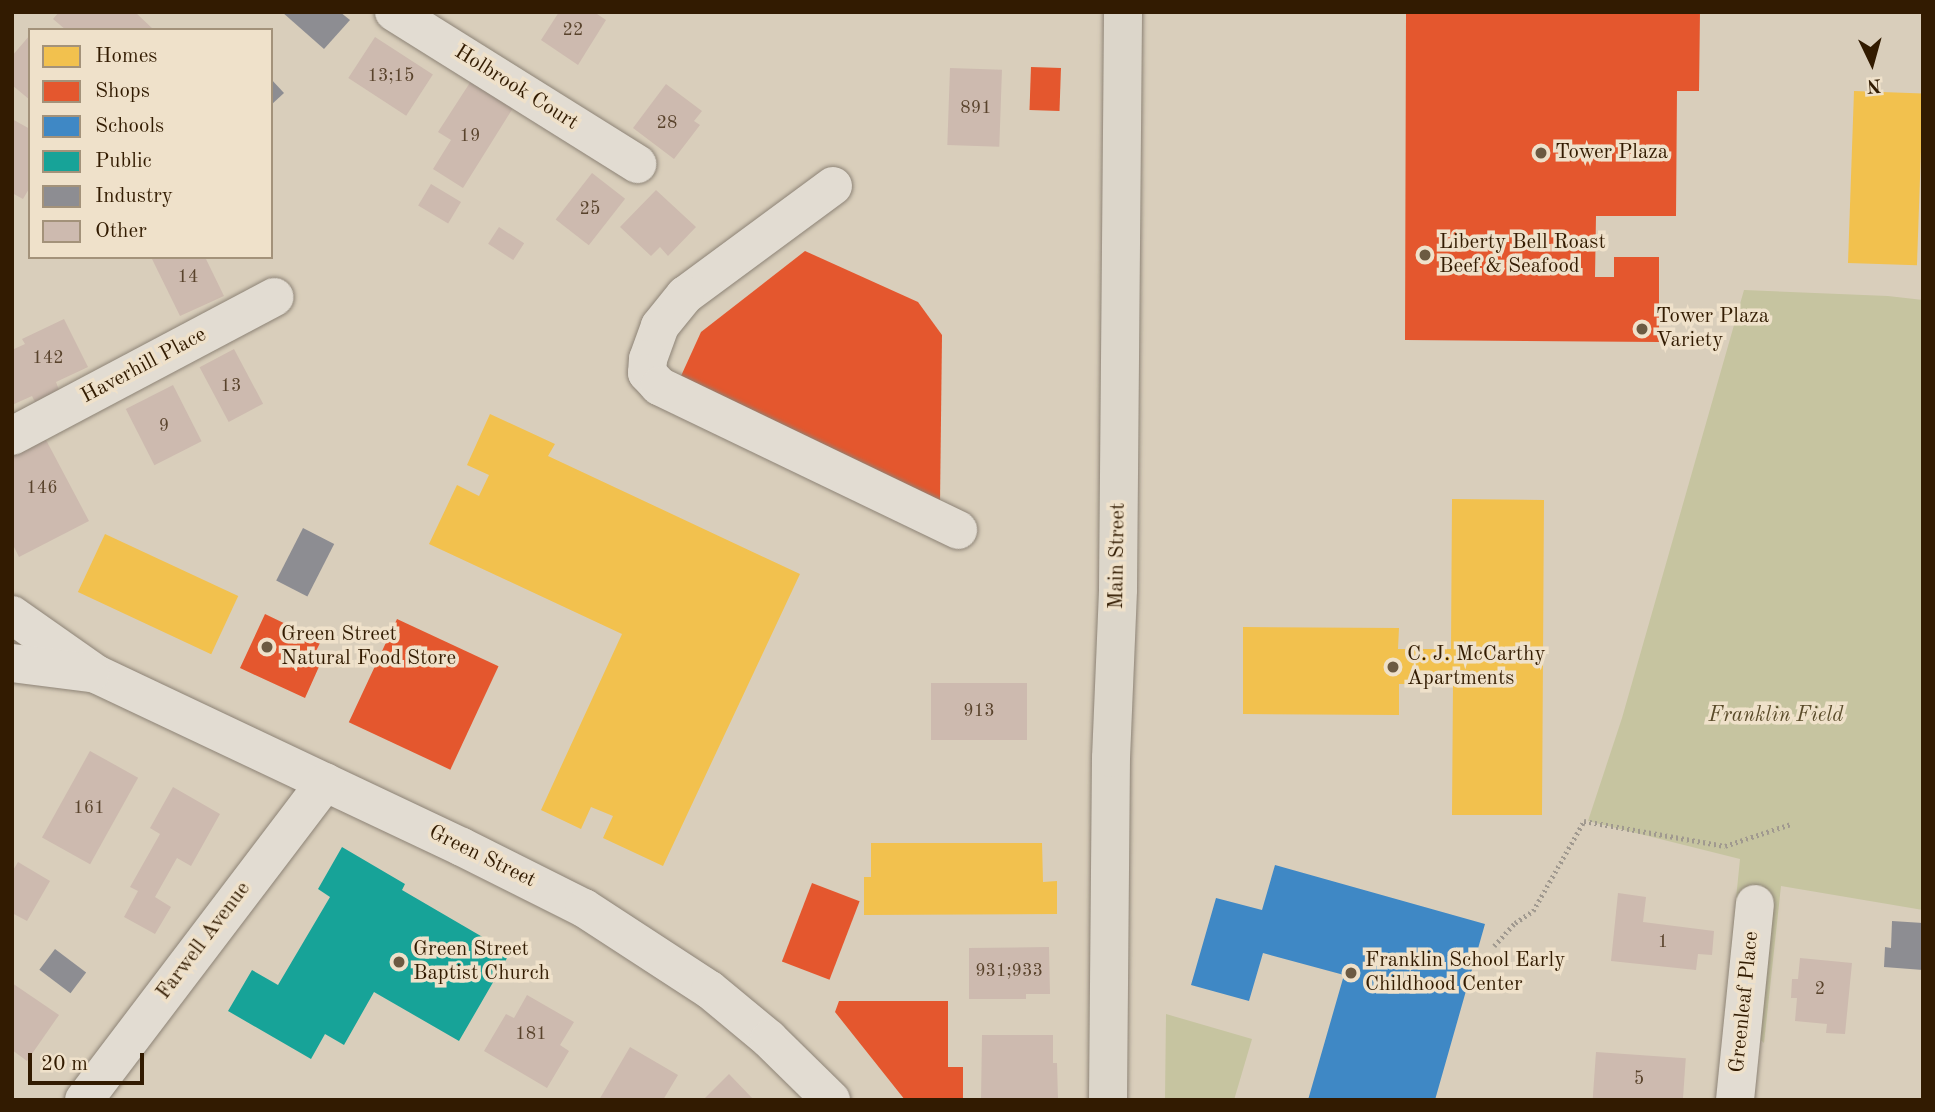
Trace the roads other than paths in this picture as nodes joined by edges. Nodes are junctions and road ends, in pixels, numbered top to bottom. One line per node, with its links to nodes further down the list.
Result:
1 (394, 12): 3 (street, Holbrook Court)
2 (1123, 12): 15 (main road, Main Street)
3 (637, 164)
4 (833, 186): 7 (street)
5 (275, 297): 6 (street, Haverhill Place)
6 (12, 436)
7 (958, 530)
8 (12, 615): 10 (street, Green Street)
9 (12, 663): 10 (street, Green Street)
10 (96, 674): 11 (street, Green Street)
11 (325, 782): 13 (street, Farwell Avenue); 14 (street, Green Street)
12 (1755, 904): 16 (street, Greenleaf Place)
13 (84, 1100)
14 (831, 1100)
15 (1108, 1100)
16 (1735, 1100)

